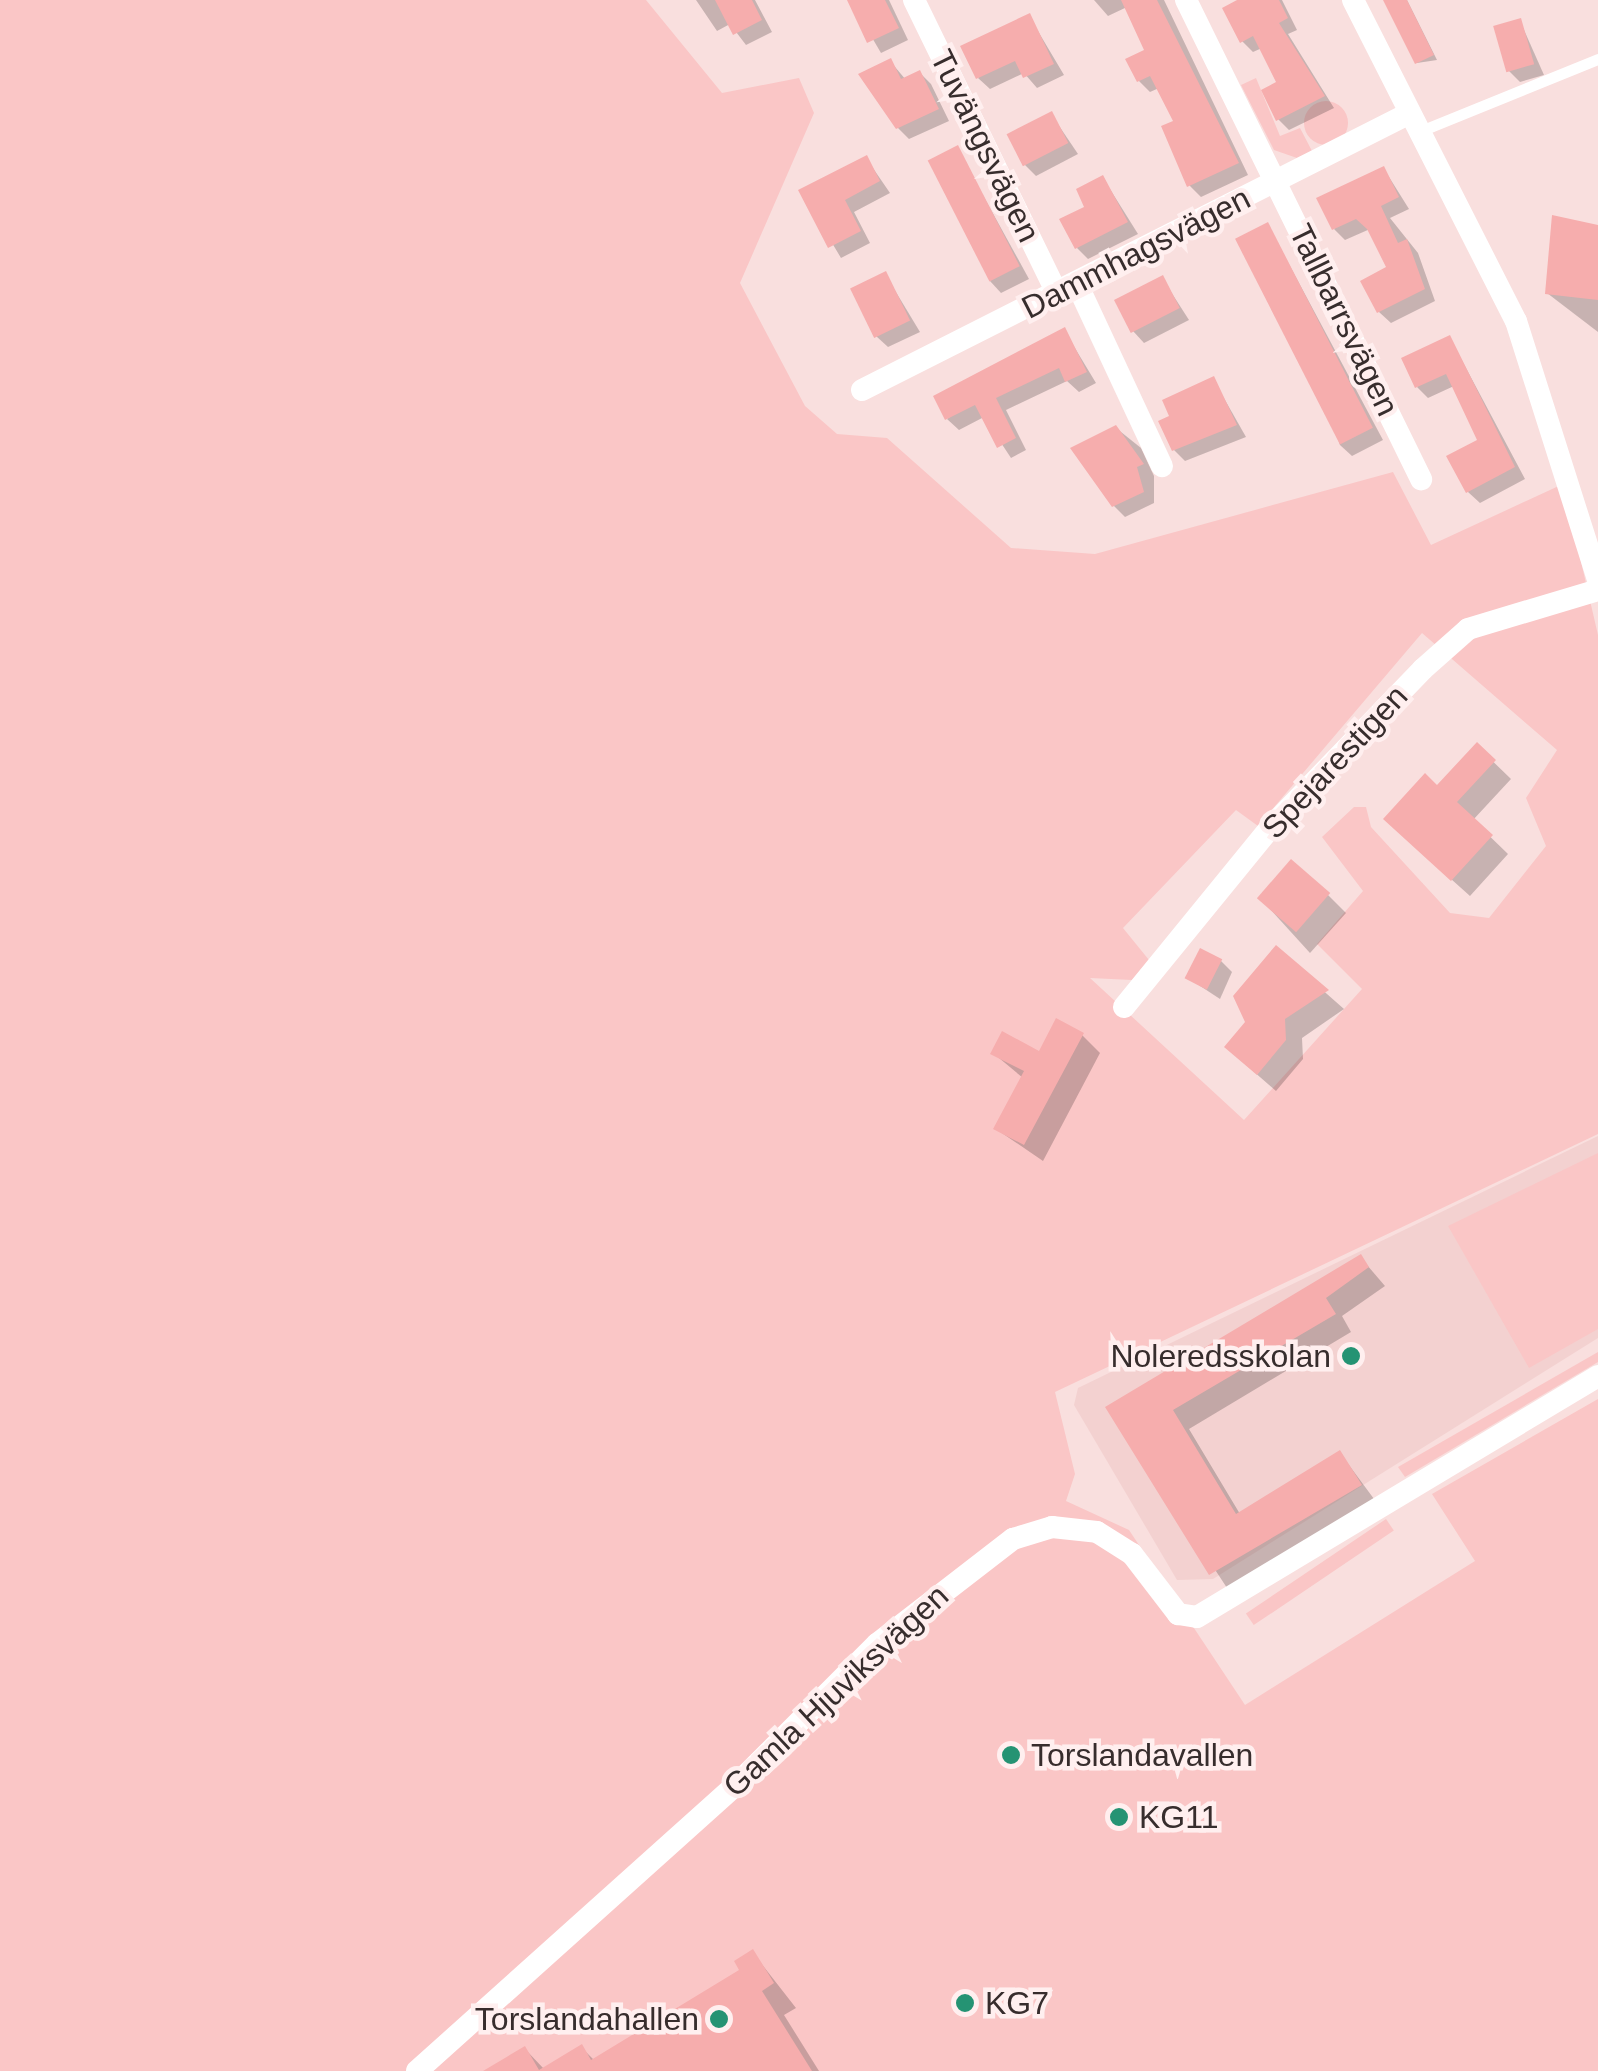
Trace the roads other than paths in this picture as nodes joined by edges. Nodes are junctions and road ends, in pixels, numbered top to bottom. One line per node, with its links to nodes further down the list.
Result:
1 (914, 0): 7 (street, Tuvängsvägen)
2 (1186, 0): 6 (street, Tallbarrsvägen)
3 (1353, 0): 5 (street)
4 (1598, 59): 5 (lane)
5 (1413, 123): 6 (street, Dammhagsvägen); 11 (street)
6 (1278, 182): 7 (street, Dammhagsvägen); 10 (street, Tallbarrsvägen)
7 (1067, 288): 8 (street, Dammhagsvägen); 9 (street, Tuvängsvägen)
8 (862, 390)
9 (1162, 466)
10 (1421, 479)
11 (1598, 579)
12 (1598, 590): 13 (street, Spejarestigen)
13 (1124, 1007)
14 (1598, 1376): 15 (street, Gamla Hjuviksvägen)
15 (418, 2071)

